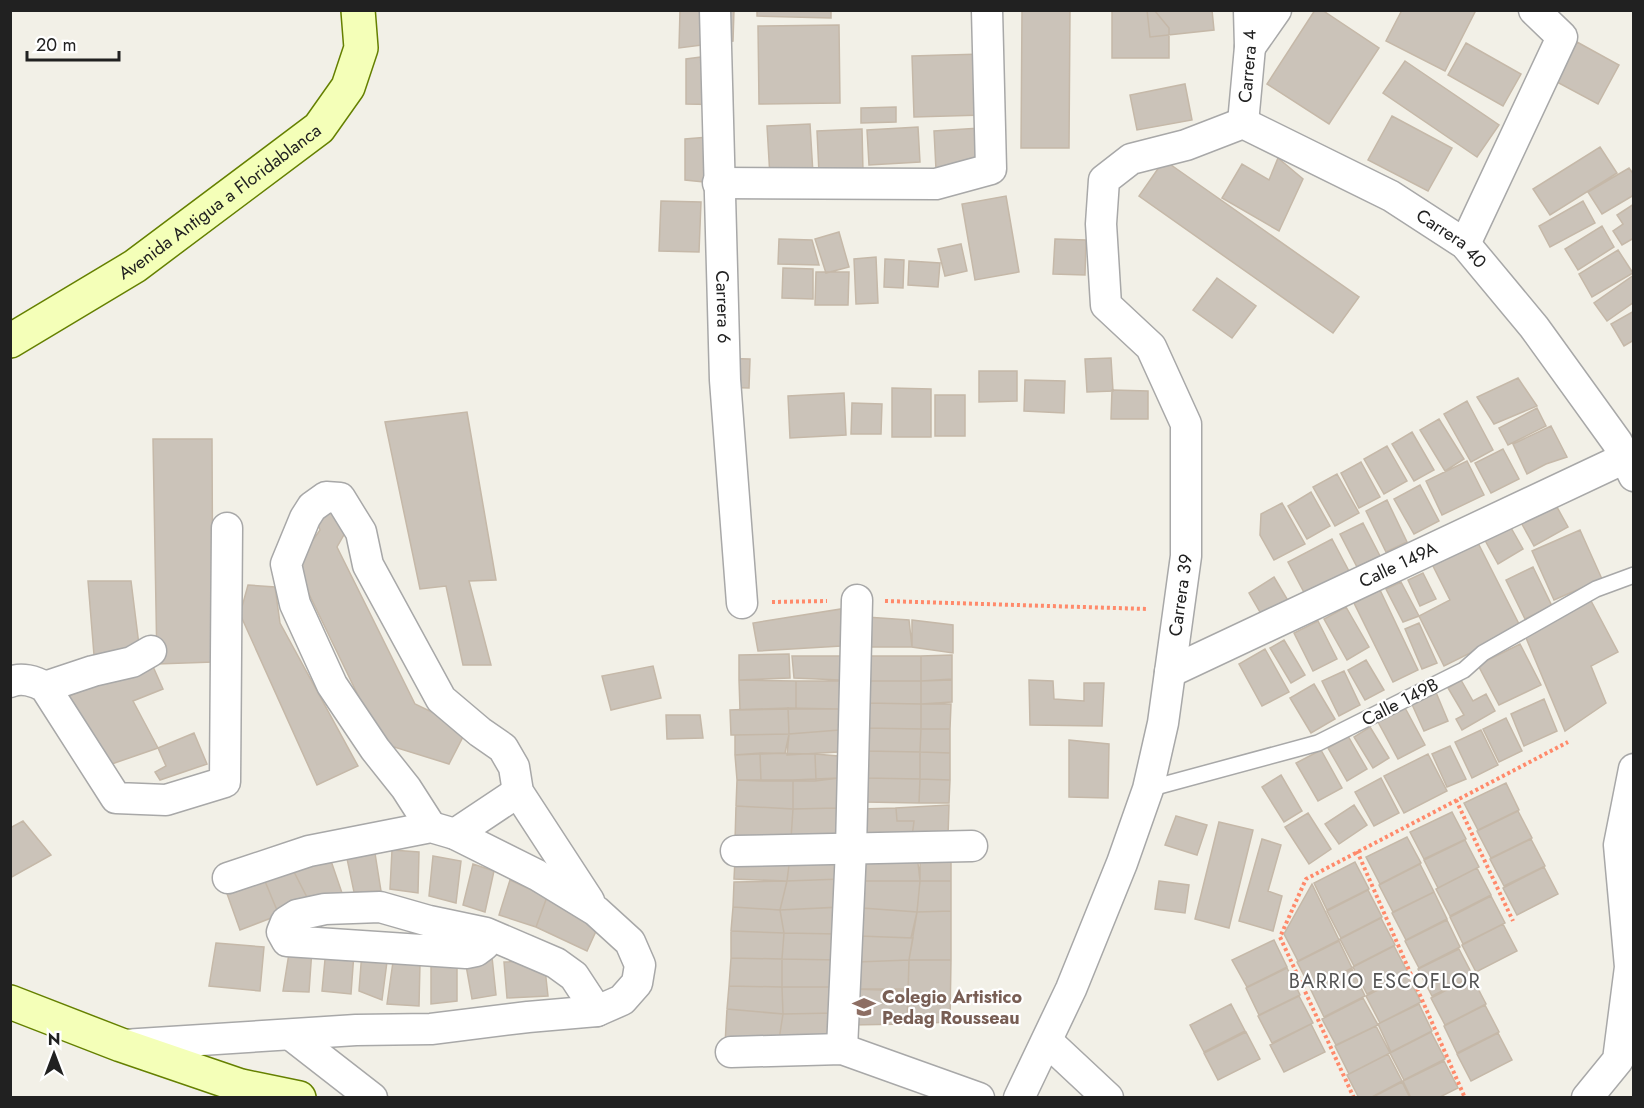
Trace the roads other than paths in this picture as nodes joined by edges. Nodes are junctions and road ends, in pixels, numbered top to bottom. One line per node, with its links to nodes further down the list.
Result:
1 (358, 10): 11 (street, Avenida Antigua a Floridablanca)
2 (715, 10): 9 (street, Carrera 6)
3 (987, 10): 9 (street)
4 (1249, 10): 7 (street, Carrera 4)
5 (1276, 10): 7 (street)
6 (1534, 10): 10 (street)
7 (1250, 46): 8 (street, Carrera 4)
8 (1243, 123): 10 (street, Carrera 40); 18 (street, Carrera 39)
9 (718, 183): 16 (street, Carrera 6)
10 (1465, 244): 12 (street, Carrera 40)
11 (10, 341)
12 (1629, 467): 18 (street, Calle 149A)
13 (227, 528): 20 (street)
14 (1634, 575): 22 (lane, Calle 149B)
15 (857, 600): 26 (street)
16 (742, 603)
17 (151, 651): 20 (street)
18 (1170, 672): 22 (street, Carrera 39)
19 (10, 682): 20 (street)
20 (45, 687)
21 (1634, 769): 43 (street)
22 (1148, 789): 34 (street, Carrera 39)
23 (518, 792): 24 (street); 24 (street); 29 (street)
24 (443, 830): 28 (street); 29 (street)
25 (972, 846): 26 (street)
26 (851, 849): 27 (street); 36 (street)
27 (736, 851)
28 (228, 878)
29 (596, 911): 32 (street)
30 (486, 933): 30 (street); 32 (street)
31 (10, 1002): 35 (street)
32 (597, 1011): 33 (street)
33 (291, 1035): 35 (street); 39 (street)
34 (1047, 1041): 41 (street, Carrera 39); 42 (street)
35 (121, 1045): 38 (street)
36 (842, 1048): 37 (street); 40 (street)
37 (731, 1052)
38 (299, 1098)
39 (372, 1098)
40 (979, 1098)
41 (1019, 1098)
42 (1108, 1098)
43 (1587, 1098)

